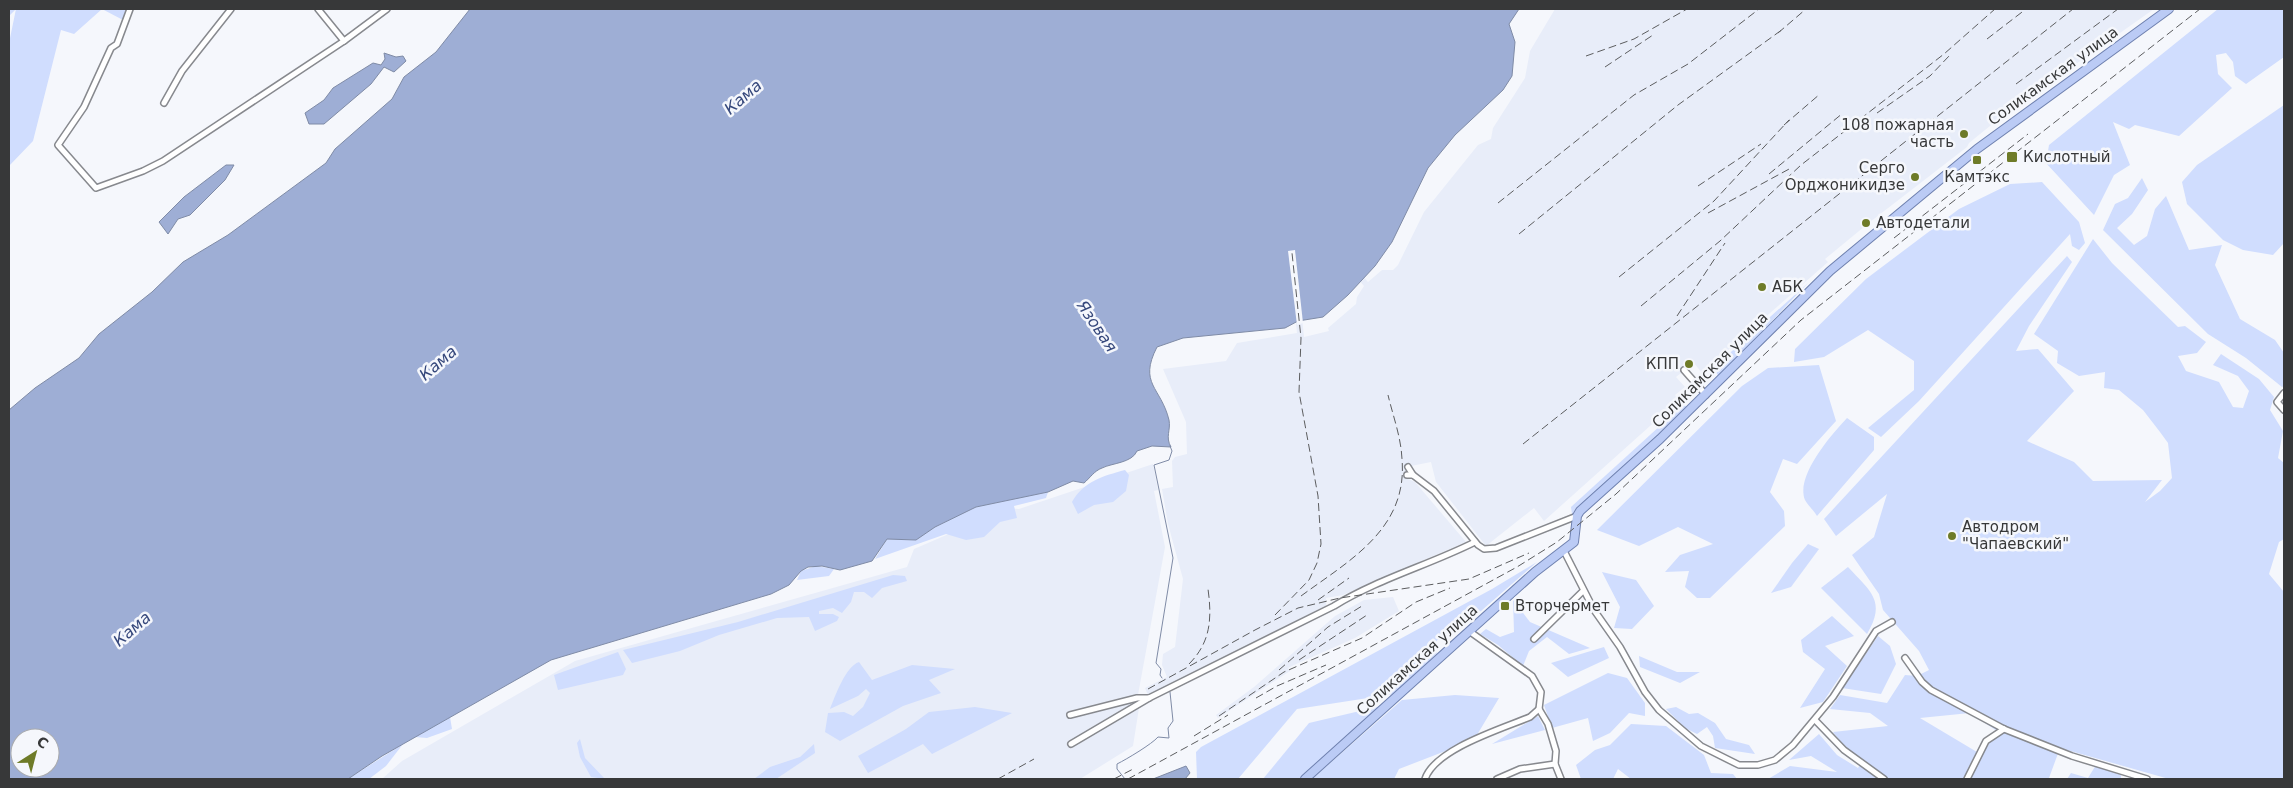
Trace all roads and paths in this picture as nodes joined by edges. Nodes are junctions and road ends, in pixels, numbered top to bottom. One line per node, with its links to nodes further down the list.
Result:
1 (130, 9): 6 (street)
2 (231, 9): 7 (street)
3 (318, 9): 6 (street)
4 (387, 9): 6 (street)
5 (2169, 9): 10 (main road, Соликамская улица)
6 (344, 41)
7 (164, 103)
8 (1684, 370): 10 (street)
9 (2284, 393): 11 (street)
10 (1706, 395): 15 (main road, Соликамская улица)
11 (2284, 410)
12 (1408, 467): 14 (street)
13 (1407, 475): 14 (street)
14 (1413, 475): 16 (street)
15 (1576, 516): 16 (street); 17 (main road, Соликамская улица)
16 (1475, 542): 23 (street)
17 (1564, 551): 18 (street); 20 (main road, Соликамская улица)
18 (1583, 591): 21 (street); 26 (street)
19 (1892, 622): 26 (street)
20 (1469, 631): 24 (street); 30 (main road, Соликамская улица)
21 (1534, 639)
22 (1905, 658): 27 (street)
23 (1149, 698): 25 (street); 28 (street)
24 (1539, 709): 29 (street); 31 (street)
25 (1070, 715)
26 (1815, 720): 34 (street)
27 (2004, 729): 35 (street); 36 (street)
28 (1071, 744)
29 (1555, 764): 32 (street); 33 (street)
30 (1305, 779)
31 (1425, 779)
32 (1496, 779)
33 (1561, 779)
34 (1884, 779)
35 (1967, 779)
36 (2147, 779)

